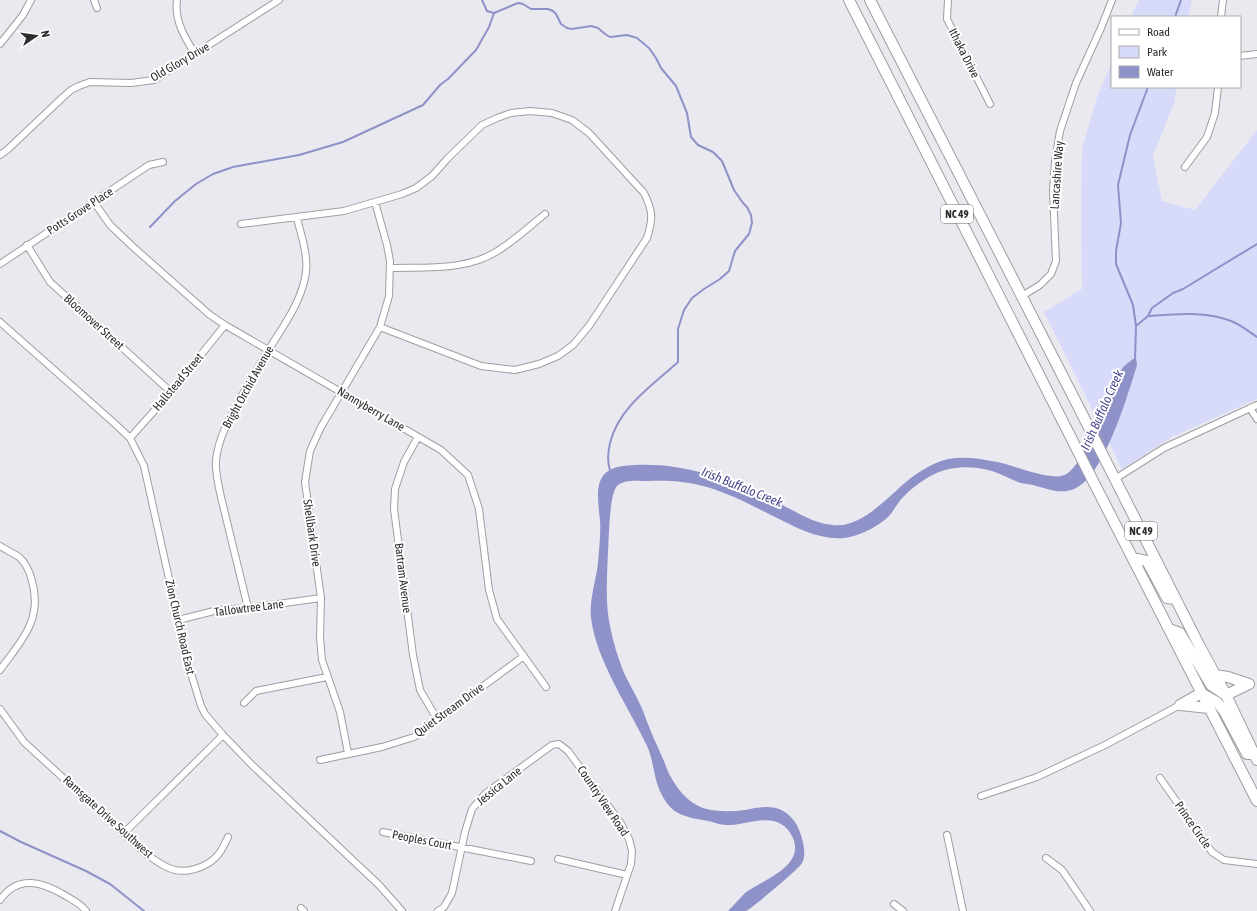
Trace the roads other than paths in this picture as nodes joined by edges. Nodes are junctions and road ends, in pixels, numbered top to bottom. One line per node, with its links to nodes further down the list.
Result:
1 (30, 0): 12 (street)
2 (94, 0): 10 (street)
3 (177, 0): 13 (street)
4 (280, 0): 13 (street, Old Glory Drive)
5 (849, 0): 43 (highway, NC 49)
6 (870, 0): 29 (highway, NC 49)
7 (948, 0): 17 (street, Ithaka Drive)
8 (1112, 0): 29 (street, Lancashire Way)
9 (1223, 0): 11 (street)
10 (97, 8)
11 (1221, 16)
12 (0, 44)
13 (196, 54): 18 (street, Old Glory Drive)
14 (1257, 54): 15 (street)
15 (1241, 56)
16 (1218, 88): 20 (street)
17 (990, 104)
18 (0, 155)
19 (163, 162): 21 (street, Potts Grove Place)
20 (1185, 167)
21 (94, 202): 26 (street, Potts Grove Place); 31 (street, Nannyberry Lane)
22 (375, 202): 24 (street); 28 (street, Shellbark Drive); 32 (street)
23 (545, 214): 28 (street)
24 (297, 218): 25 (street); 33 (street, Bright Orchid Avenue)
25 (241, 224)
26 (27, 245): 27 (street, Potts Grove Place); 34 (street, Bloomover Street)
27 (0, 264)
28 (391, 268): 32 (street, Shellbark Drive)
29 (1022, 296): 41 (highway, NC 49)
30 (0, 322): 40 (street, Zion Church Road East)
31 (225, 325): 33 (street, Nannyberry Lane); 34 (street, Hallstead Street)
32 (380, 327): 35 (street, Shellbark Drive)
33 (268, 350): 35 (street, Nannyberry Lane); 46 (street, Bright Orchid Avenue)
34 (171, 392): 40 (street, Hallstead Street)
35 (341, 392): 39 (street, Nannyberry Lane); 44 (street, Shellbark Drive)
36 (1257, 405): 37 (street)
37 (1250, 408): 38 (street); 41 (street)
38 (1257, 419)
39 (418, 437): 49 (street, Nannyberry Lane); 60 (street, Bartram Avenue)
40 (130, 438): 47 (street, Zion Church Road East)
41 (1115, 479): 45 (highway, NC 49)
42 (0, 546): 50 (street)
43 (1134, 561): 45 (highway); 48 (highway, NC 49)
44 (321, 598): 46 (street, Tallowtree Lane); 52 (street, Shellbark Drive)
45 (1175, 599): 51 (highway, NC 49)
46 (248, 608): 47 (street, Tallowtree Lane)
47 (178, 620): 61 (street, Zion Church Road East)
48 (1169, 629): 54 (highway, NC 49); 55 (highway)
49 (524, 656): 53 (street, Nannyberry Lane); 60 (street, Quiet Stream Drive)
50 (0, 670)
51 (1214, 675): 55 (highway, NC 49); 55 (highway)
52 (327, 677): 56 (street); 63 (street, Shellbark Drive)
53 (546, 687)
54 (1201, 693): 57 (highway); 58 (highway, NC 49); 64 (highway)
55 (1226, 695): 64 (highway, NC 49)
56 (244, 703)
57 (1180, 705): 58 (highway); 67 (street)
58 (1209, 708): 68 (highway, NC 49)
59 (0, 709): 69 (street, Ramsgate Drive Southwest)
60 (437, 720): 63 (street, Quiet Stream Drive)
61 (223, 735): 69 (street); 83 (street, Zion Church Road East)
62 (559, 744): 73 (street, Jessica Lane); 78 (street, Country View Road)
63 (348, 753): 65 (street, Quiet Stream Drive)
64 (1256, 757)
65 (320, 760)
66 (1160, 778): 77 (street, Prince Circle)
67 (981, 796)
68 (1257, 801)
69 (124, 832): 72 (street, Ramsgate Drive Southwest)
70 (383, 832): 73 (street, Peoples Court)
71 (947, 835): 87 (street)
72 (228, 837)
73 (462, 848): 76 (street, Peoples Court); 81 (street, Jessica Lane)
74 (1046, 858): 88 (street)
75 (558, 859): 78 (street)
76 (531, 861)
77 (1257, 864)
78 (627, 875): 85 (street, Country View Road)
79 (0, 900): 82 (street)
80 (894, 904): 86 (street)
81 (446, 909): 84 (street, Jessica Lane)
82 (86, 911)
83 (402, 911)
84 (438, 911)
85 (615, 911)
86 (903, 911)
87 (963, 911)
88 (1090, 911)

